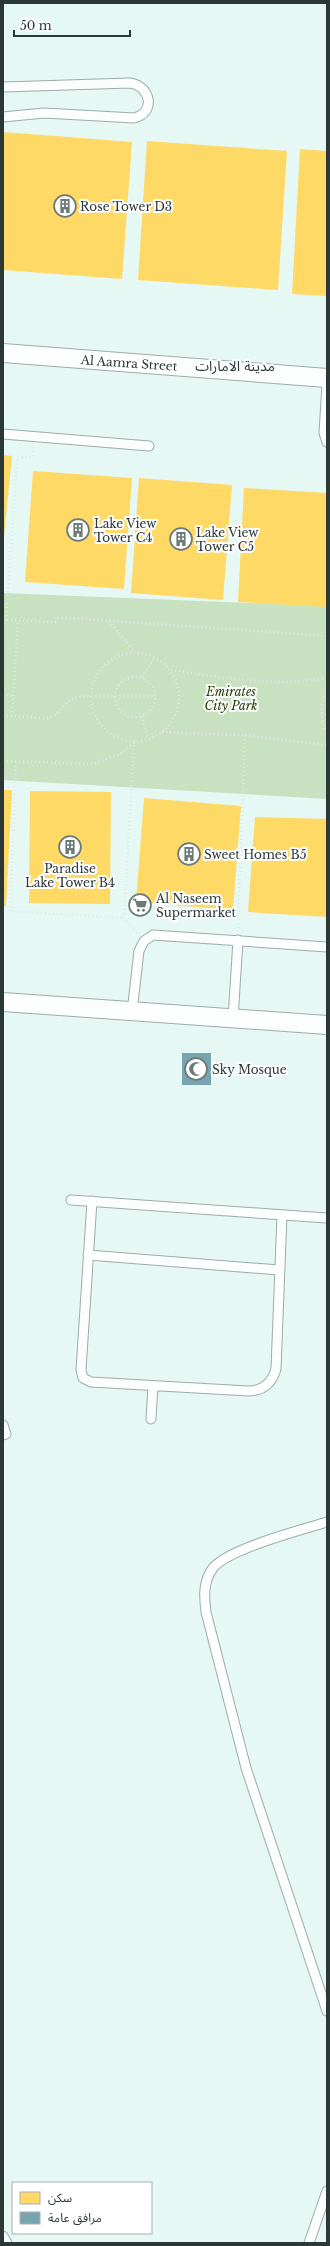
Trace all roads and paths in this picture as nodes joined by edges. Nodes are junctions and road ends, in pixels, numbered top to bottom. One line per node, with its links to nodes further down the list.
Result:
1 (3, 87): 2 (lane)
2 (3, 117)
3 (3, 353): 4 (street, Al Aamra Street)
4 (327, 378)
5 (327, 384): 8 (lane)
6 (3, 434): 7 (lane)
7 (34, 436): 9 (lane); 10 (path)
8 (327, 442)
9 (149, 446)
10 (5, 620): 11 (path)
11 (18, 621): 12 (path); 22 (path)
12 (109, 621): 13 (path); 14 (path)
13 (327, 636)
14 (136, 652): 15 (path); 21 (path)
15 (155, 657): 16 (path); 17 (path)
16 (170, 670): 18 (path); 28 (path)
17 (142, 677): 23 (path); 24 (path)
18 (327, 678)
19 (327, 689): 29 (path)
20 (3, 695): 22 (path)
21 (90, 695): 23 (path); 26 (path); 32 (path)
22 (14, 696): 26 (path)
23 (115, 696): 24 (path); 27 (path)
24 (156, 696): 27 (path)
25 (3, 716): 26 (path)
26 (12, 716)
27 (142, 716): 31 (path)
28 (162, 732): 30 (path); 31 (path)
29 (327, 732)
30 (245, 735): 33 (path); 37 (path)
31 (148, 740): 32 (path)
32 (134, 741): 35 (path); 36 (path)
33 (327, 745)
34 (3, 761): 35 (path)
35 (16, 762): 36 (path)
36 (124, 918): 38 (path)
37 (238, 940): 38 (lane); 39 (lane); 42 (lane)
38 (144, 941): 41 (lane)
39 (327, 947)
40 (3, 1002): 41 (street)
41 (132, 1012): 42 (street)
42 (233, 1019): 43 (street)
43 (327, 1025)
44 (71, 1200): 45 (lane)
45 (92, 1202): 46 (lane); 48 (lane)
46 (282, 1215): 47 (lane); 49 (lane)
47 (327, 1218)
48 (88, 1255): 49 (lane); 50 (lane)
49 (279, 1270): 50 (lane)
50 (153, 1386): 51 (lane)
51 (151, 1419)
52 (3, 1425): 53 (lane)
53 (3, 1435)
54 (327, 1522): 55 (lane)
55 (327, 2011)
56 (327, 2191): 59 (lane)
57 (3, 2236): 58 (lane)
58 (7, 2243)
59 (309, 2243)

